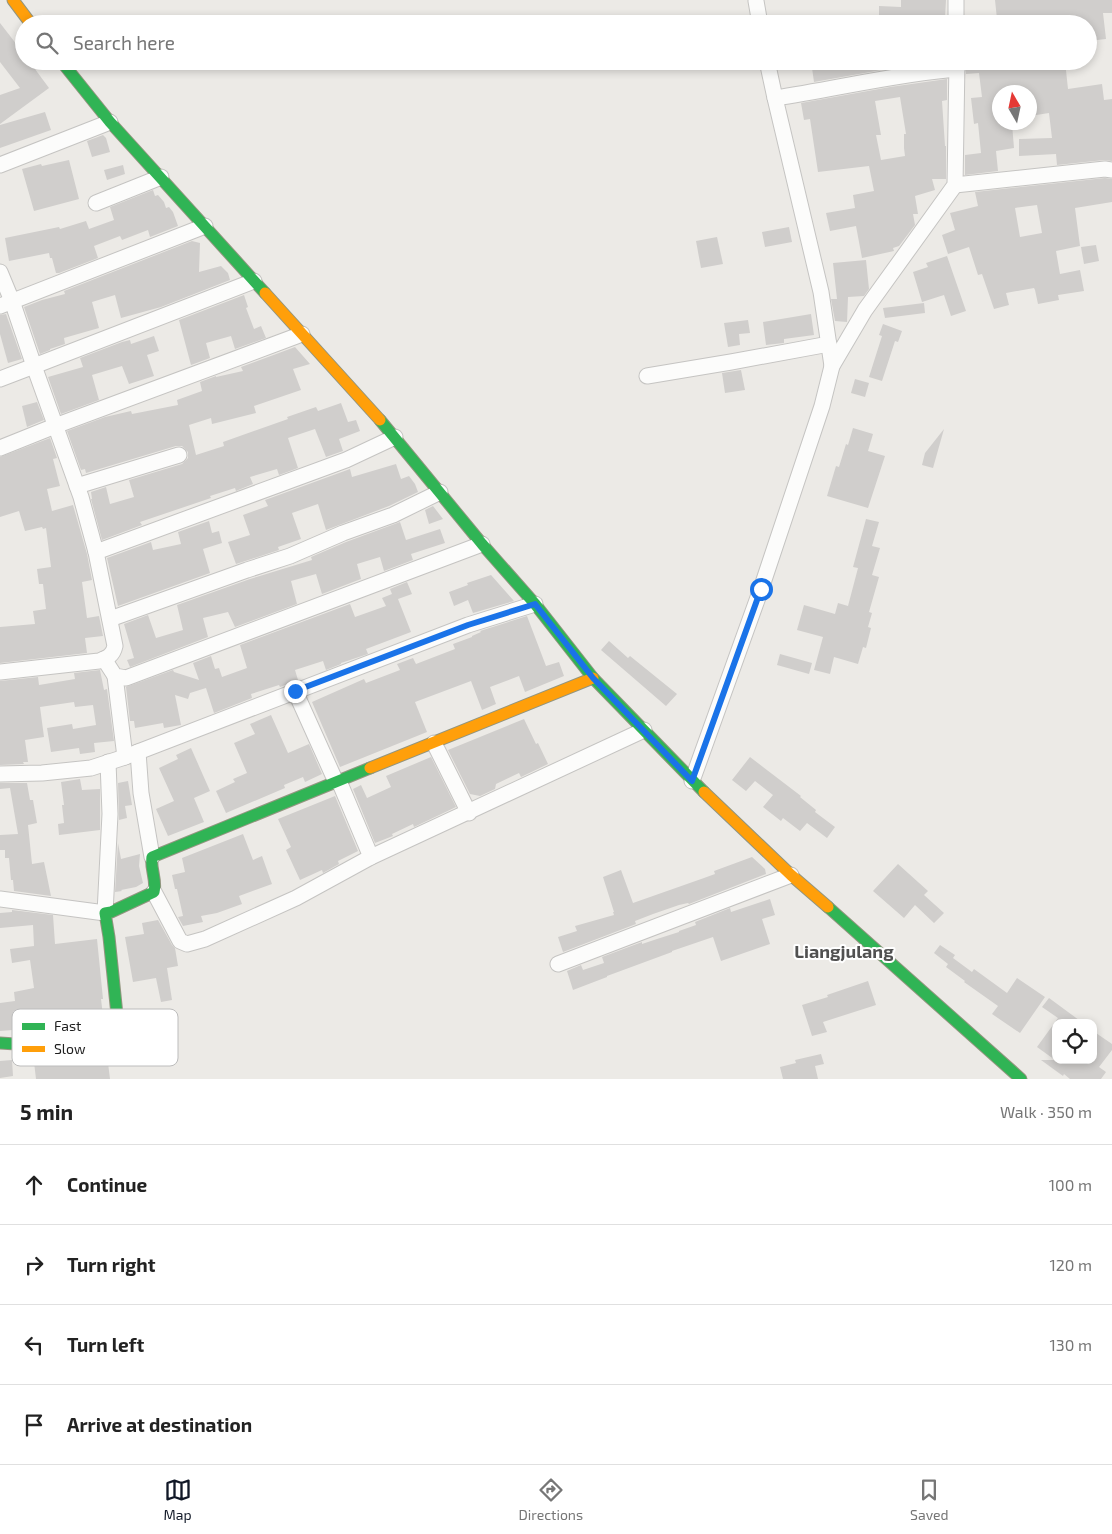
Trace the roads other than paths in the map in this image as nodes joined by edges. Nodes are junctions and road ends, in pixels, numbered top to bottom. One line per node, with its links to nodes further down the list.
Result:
1 (13, 0): 4 (main road)
2 (758, 0): 5 (street)
3 (956, 0): 6 (street)
4 (24, 15)
5 (759, 15)
6 (956, 15)
7 (68, 70): 12 (main road)
8 (769, 70): 11 (street)
9 (929, 70): 11 (street)
10 (957, 70): 16 (street)
11 (775, 98): 23 (street)
12 (110, 122): 13 (street); 15 (main road)
13 (0, 165)
14 (1112, 170): 16 (street)
15 (161, 178): 17 (street); 18 (main road)
16 (955, 185): 25 (street)
17 (96, 204)
18 (205, 226): 20 (main road); 21 (street)
19 (0, 272): 21 (street)
20 (254, 281): 22 (main road); 24 (street)
21 (6, 303): 24 (street)
22 (302, 334): 28 (street); 29 (main road)
23 (829, 344): 25 (street); 26 (street)
24 (34, 366): 27 (street); 28 (street)
25 (832, 366): 48 (street)
26 (647, 376)
27 (0, 379)
28 (55, 426): 30 (street); 32 (street)
29 (395, 437): 33 (main road); 35 (street)
30 (0, 448)
31 (179, 455): 32 (street)
32 (77, 486): 35 (street)
33 (440, 492): 34 (main road); 37 (street)
34 (482, 544): 36 (main road); 40 (street)
35 (96, 552): 37 (street)
36 (535, 604): 41 (main road); 42 (street)
37 (110, 619): 38 (street)
38 (104, 660): 39 (street); 40 (street)
39 (0, 672)
40 (115, 676): 45 (street)
41 (593, 678): 43 (main road); 44 (main road)
42 (295, 691): 45 (street); 49 (street)
43 (644, 730): 48 (main road); 50 (street)
44 (434, 744): 49 (main road); 50 (street)
45 (132, 754): 46 (street); 51 (street)
46 (108, 762): 47 (street); 56 (street)
47 (0, 774)
48 (692, 781): 53 (main road)
49 (337, 782): 51 (main road); 52 (street)
50 (469, 813): 52 (street)
51 (152, 857): 54 (main road)
52 (371, 857): 54 (street)
53 (791, 875): 57 (street); 59 (main road)
54 (154, 892): 56 (main road)
55 (0, 899): 56 (street)
56 (105, 913): 58 (main road)
57 (558, 964)
58 (117, 1009)
59 (1022, 1079)

